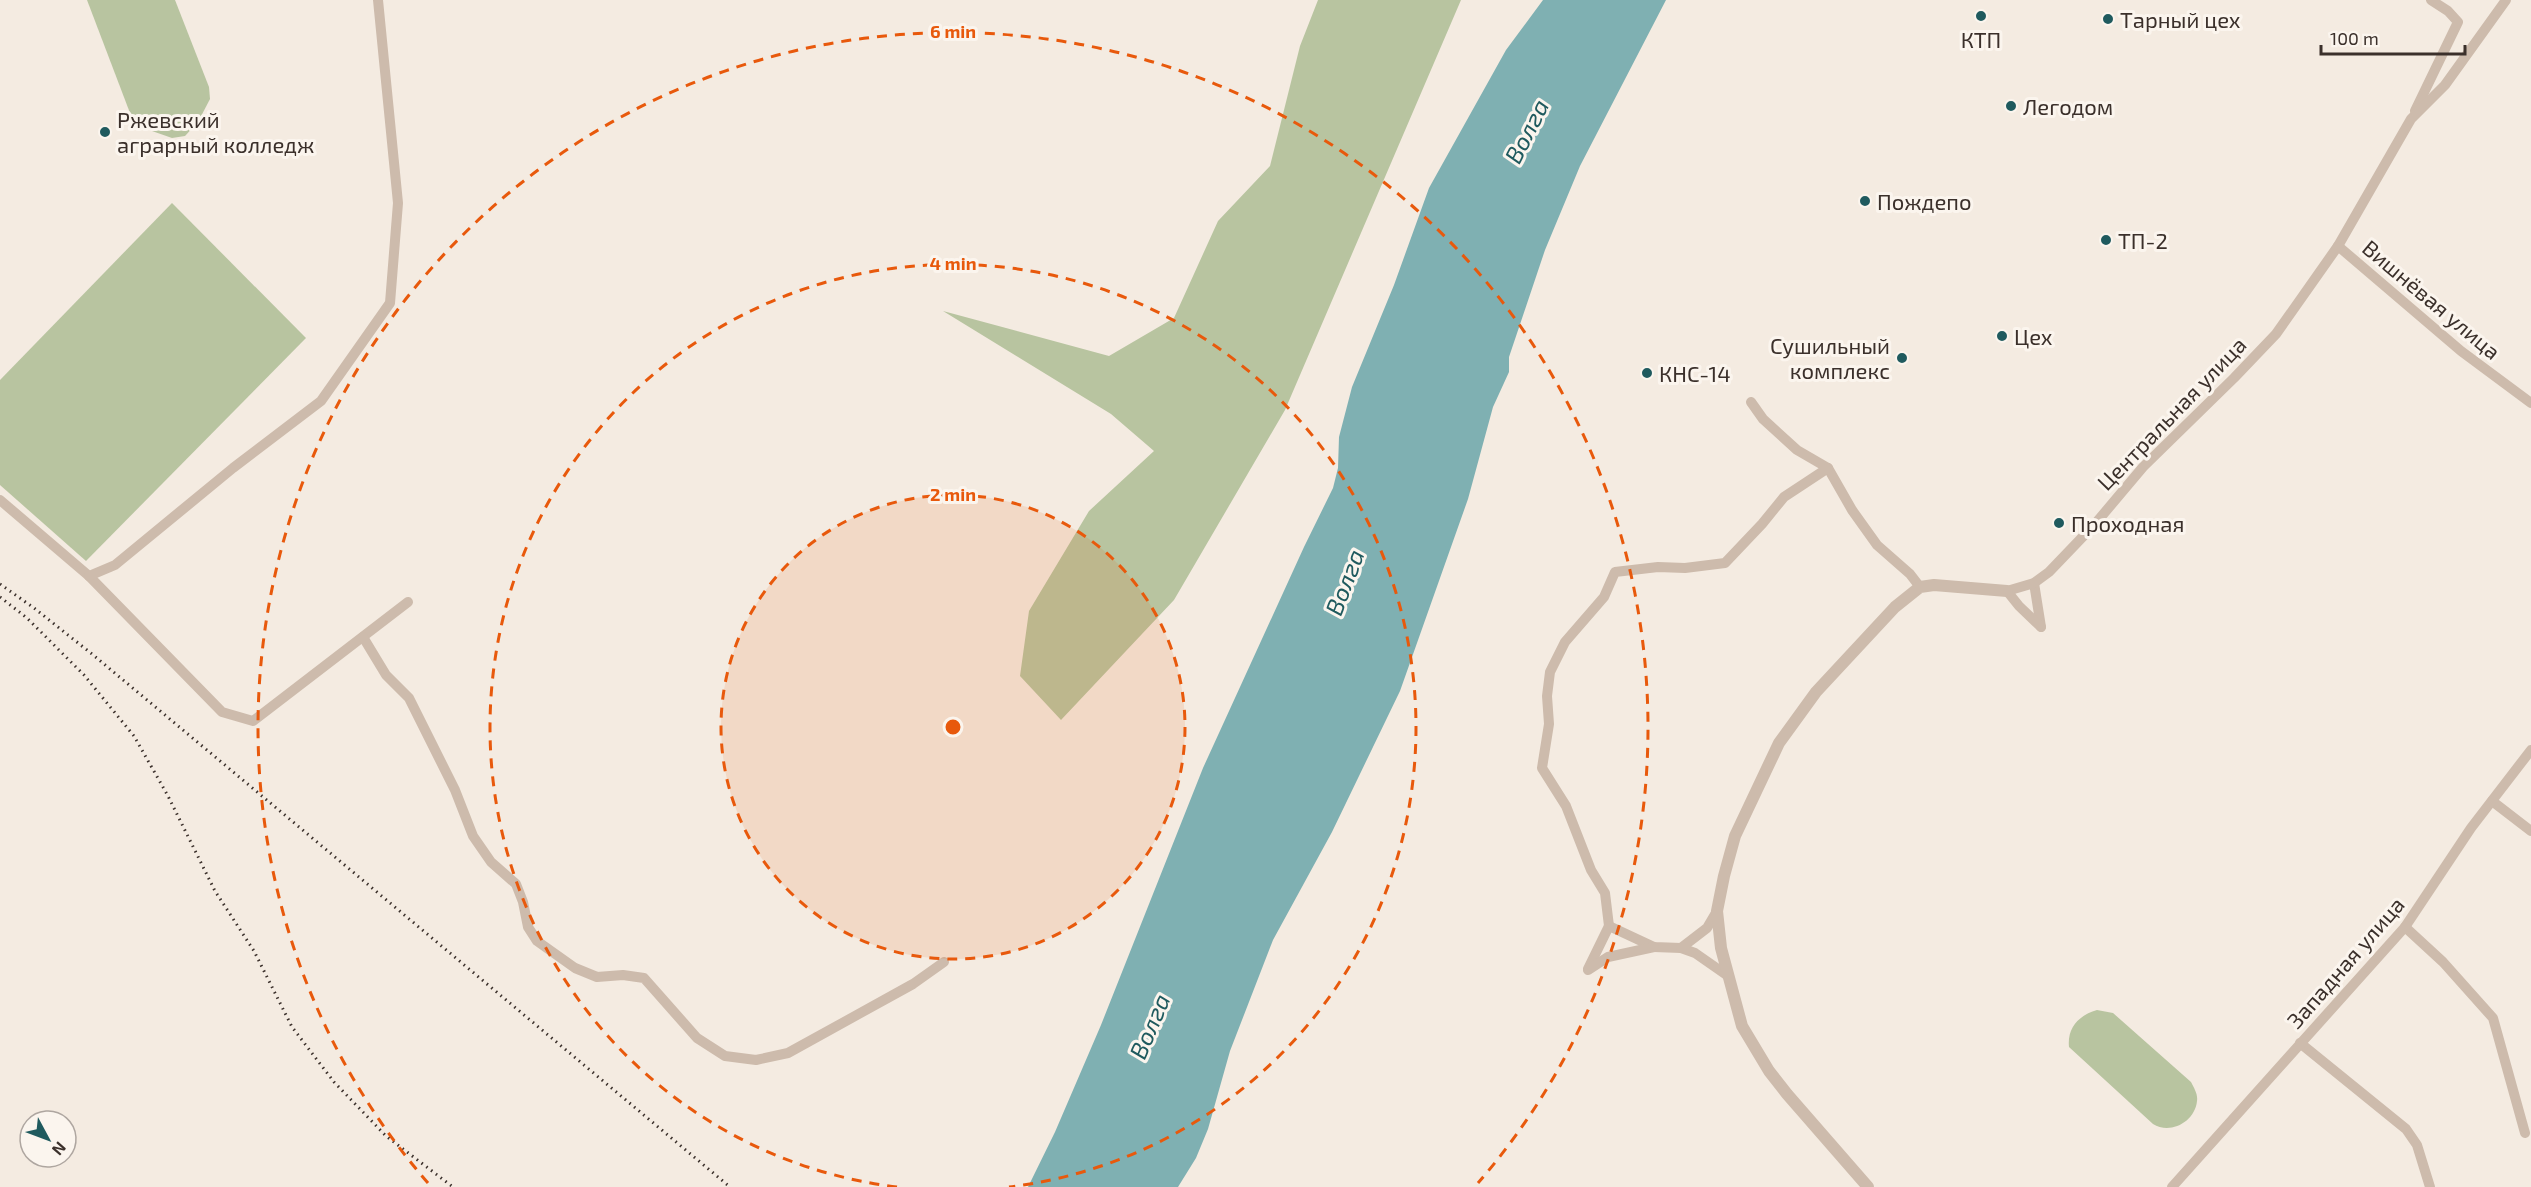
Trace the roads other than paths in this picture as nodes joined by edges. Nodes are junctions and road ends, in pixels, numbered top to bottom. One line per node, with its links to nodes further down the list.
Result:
1 (378, 0): 10 (street)
2 (2431, 0): 4 (street)
3 (2506, 0): 4 (street, Центральная улица)
4 (2411, 119): 5 (street, Центральная улица)
5 (2338, 246): 7 (street, Вишнёвая улица); 11 (street, Центральная улица)
6 (1751, 402): 8 (street)
7 (2531, 403)
8 (1828, 468): 12 (street); 20 (street)
9 (0, 500): 10 (street)
10 (89, 576): 15 (street)
11 (2034, 582): 13 (street, Центральная улица); 13 (street)
12 (1920, 587): 13 (street, Центральная улица); 19 (street)
13 (2007, 591)
14 (408, 602): 15 (street)
15 (363, 637): 24 (street)
16 (2531, 750): 17 (street, Западная улица)
17 (2492, 801): 18 (street); 21 (street, Западная улица)
18 (2531, 831)
19 (1717, 911): 23 (street); 25 (street)
20 (1609, 926): 22 (street); 22 (street)
21 (2405, 927): 26 (street, Западная улица); 27 (street)
22 (1654, 947): 23 (street)
23 (1681, 948): 25 (street)
24 (945, 962)
25 (1728, 976): 28 (street)
26 (2300, 1043): 29 (street, Западная улица); 30 (street)
27 (2525, 1133)
28 (1868, 1187)
29 (2172, 1187)
30 (2430, 1187)

